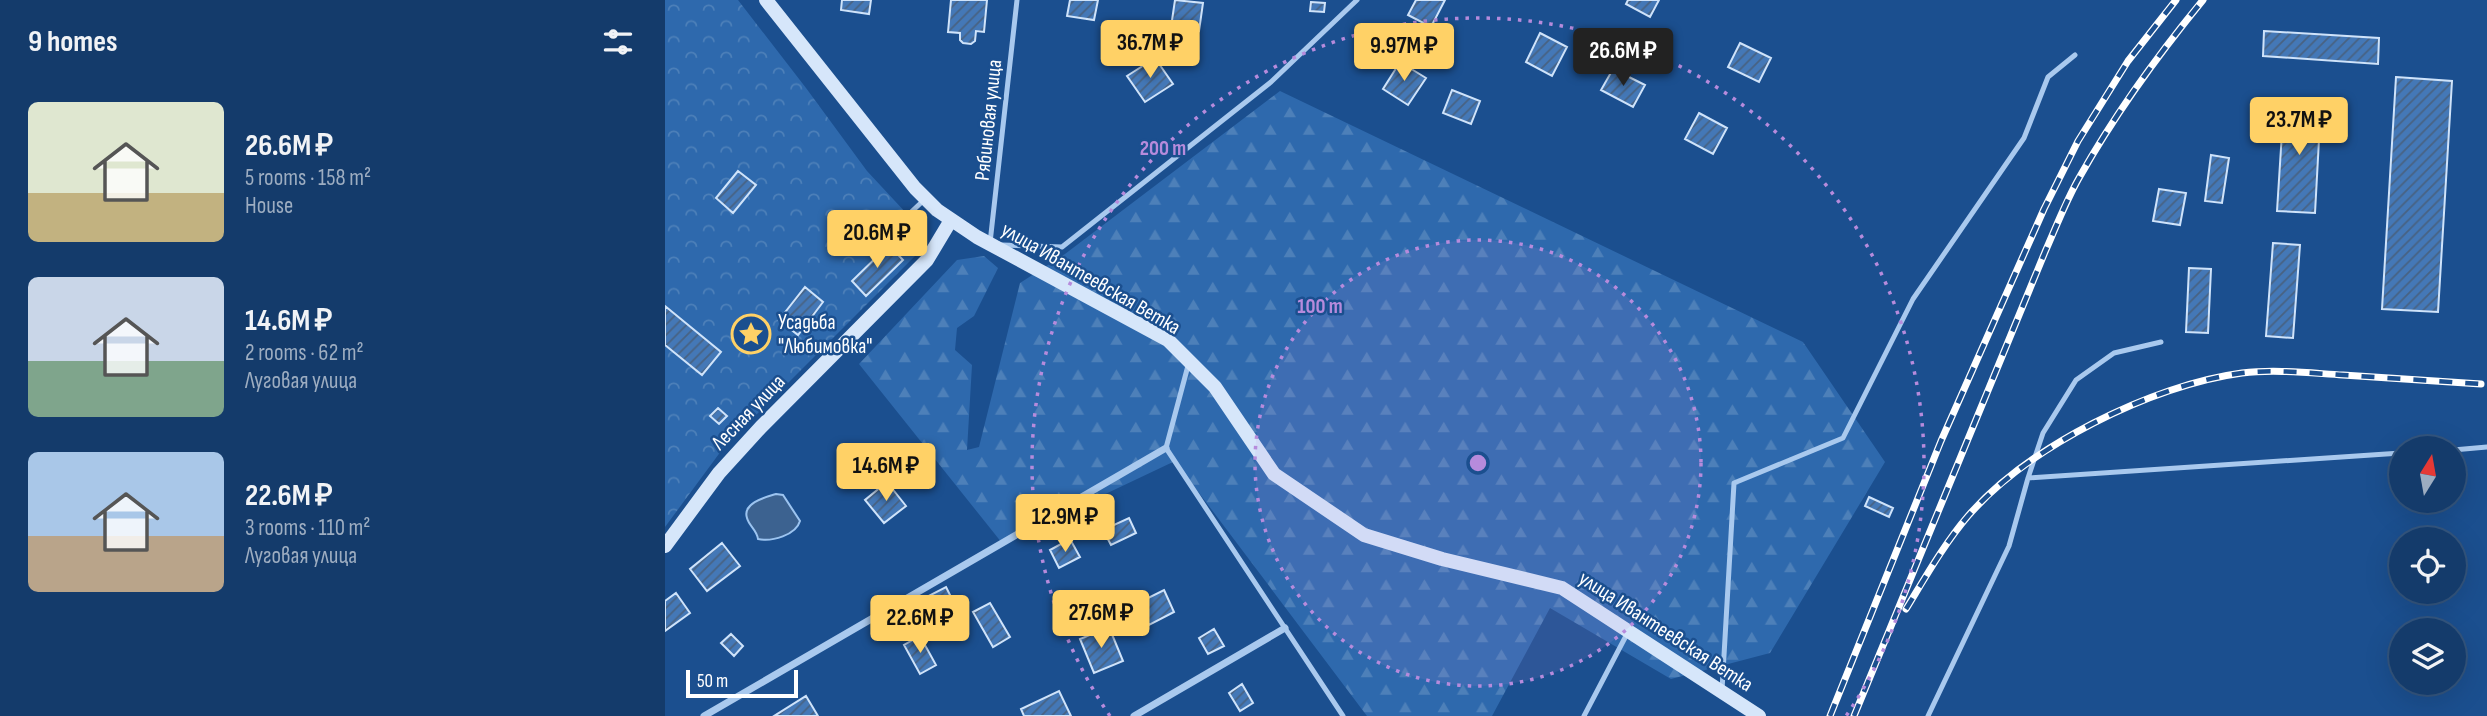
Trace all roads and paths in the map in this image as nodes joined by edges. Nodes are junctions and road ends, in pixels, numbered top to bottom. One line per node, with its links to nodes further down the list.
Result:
1 (765, 0): 5 (main road, улица Ивантеевская Ветка)
2 (1017, 0): 8 (lane, Рябиновая улица)
3 (1357, 0): 8 (lane)
4 (2075, 55): 19 (lane)
5 (926, 198): 6 (lane); 7 (main road, улица Ивантеевская Ветка)
6 (908, 215)
7 (951, 220): 8 (main road, улица Ивантеевская Ветка); 16 (main road, Лесная улица)
8 (990, 244): 10 (main road, улица Ивантеевская Ветка)
9 (2161, 342): 15 (lane)
10 (1189, 362): 12 (lane); 18 (main road, улица Ивантеевская Ветка)
11 (2487, 447): 13 (lane)
12 (1166, 448): 17 (lane); 20 (street)
13 (2466, 449)
14 (2389, 454): 15 (lane)
15 (2028, 478): 25 (lane)
16 (665, 546)
17 (1285, 628): 21 (street); 22 (lane)
18 (1629, 631): 19 (main road, улица Ивантеевская Ветка); 23 (lane)
19 (1722, 690): 24 (main road, улица Ивантеевская Ветка)
20 (704, 716)
21 (1134, 716)
22 (1342, 716)
23 (1584, 716)
24 (1759, 716)
25 (1928, 716)

